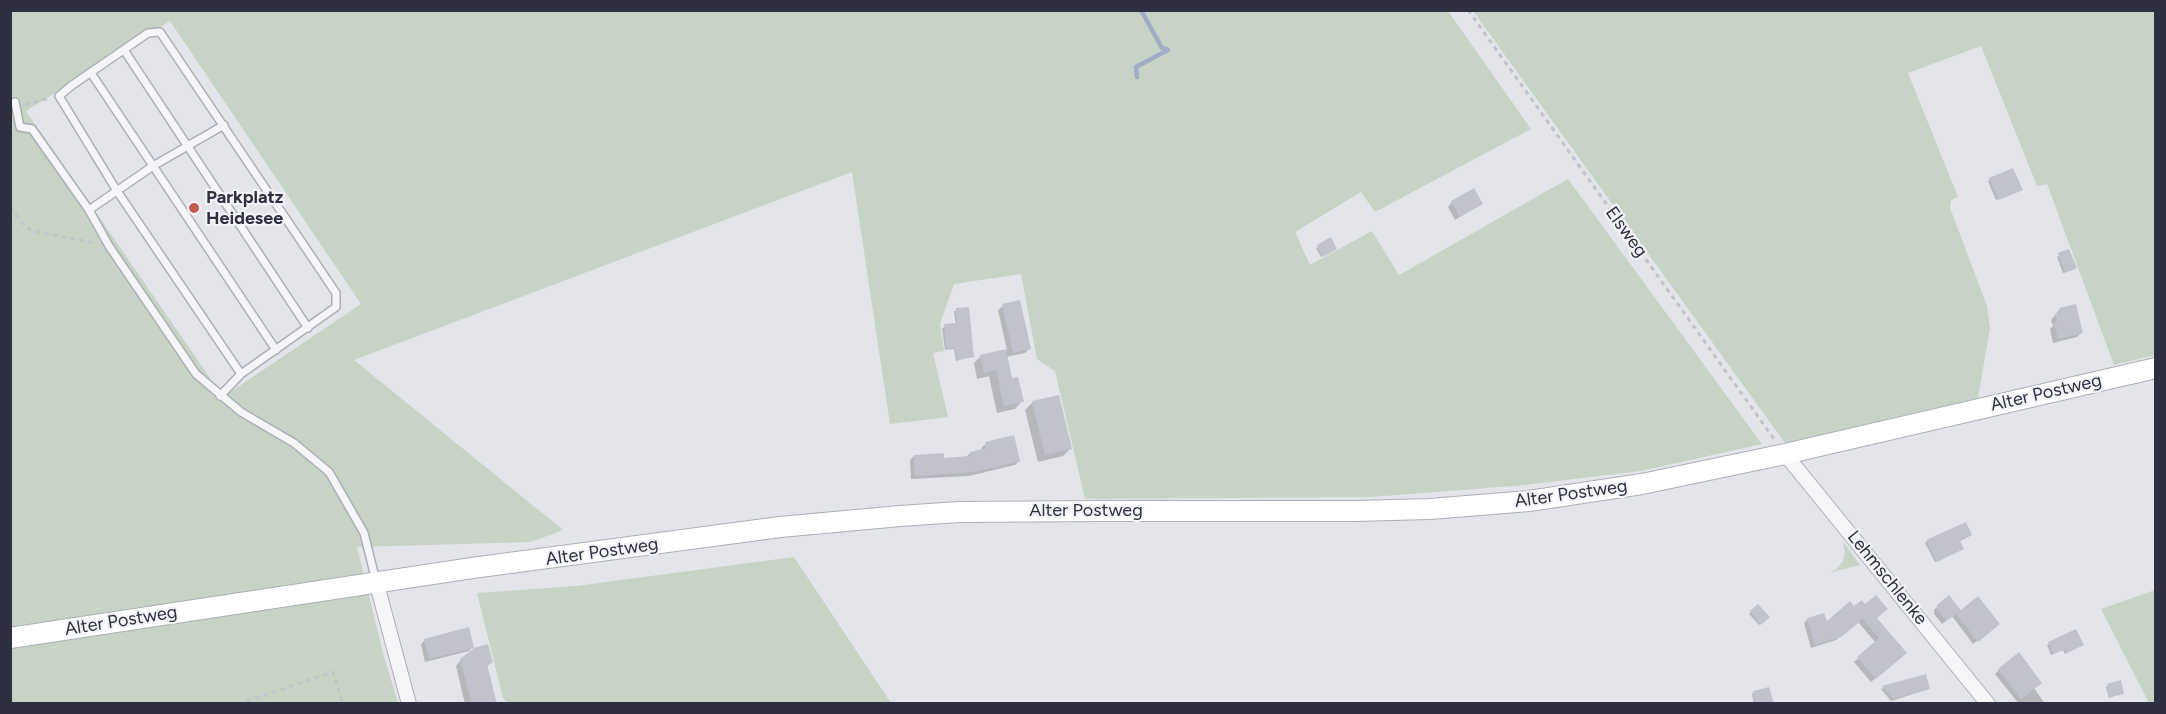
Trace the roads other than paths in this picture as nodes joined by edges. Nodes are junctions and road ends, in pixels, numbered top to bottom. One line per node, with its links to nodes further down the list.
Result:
1 (124, 50): 2 (lane); 4 (lane); 5 (lane)
2 (91, 73): 6 (lane); 7 (lane)
3 (15, 102): 8 (lane)
4 (224, 125): 5 (lane); 9 (lane)
5 (187, 146): 6 (lane); 9 (lane)
6 (153, 166): 7 (lane); 10 (lane)
7 (117, 191): 8 (lane); 12 (lane)
8 (89, 210): 13 (lane)
9 (308, 328): 10 (lane)
10 (276, 350): 12 (lane)
11 (2156, 368): 14 (main road, Alter Postweg)
12 (241, 374): 13 (lane)
13 (220, 396): 15 (lane)
14 (1785, 454): 15 (main road, Alter Postweg); 18 (street, Lehmschlenke)
15 (376, 581): 16 (main road, Alter Postweg); 17 (street)
16 (10, 638)
17 (409, 704)
18 (1988, 704)

